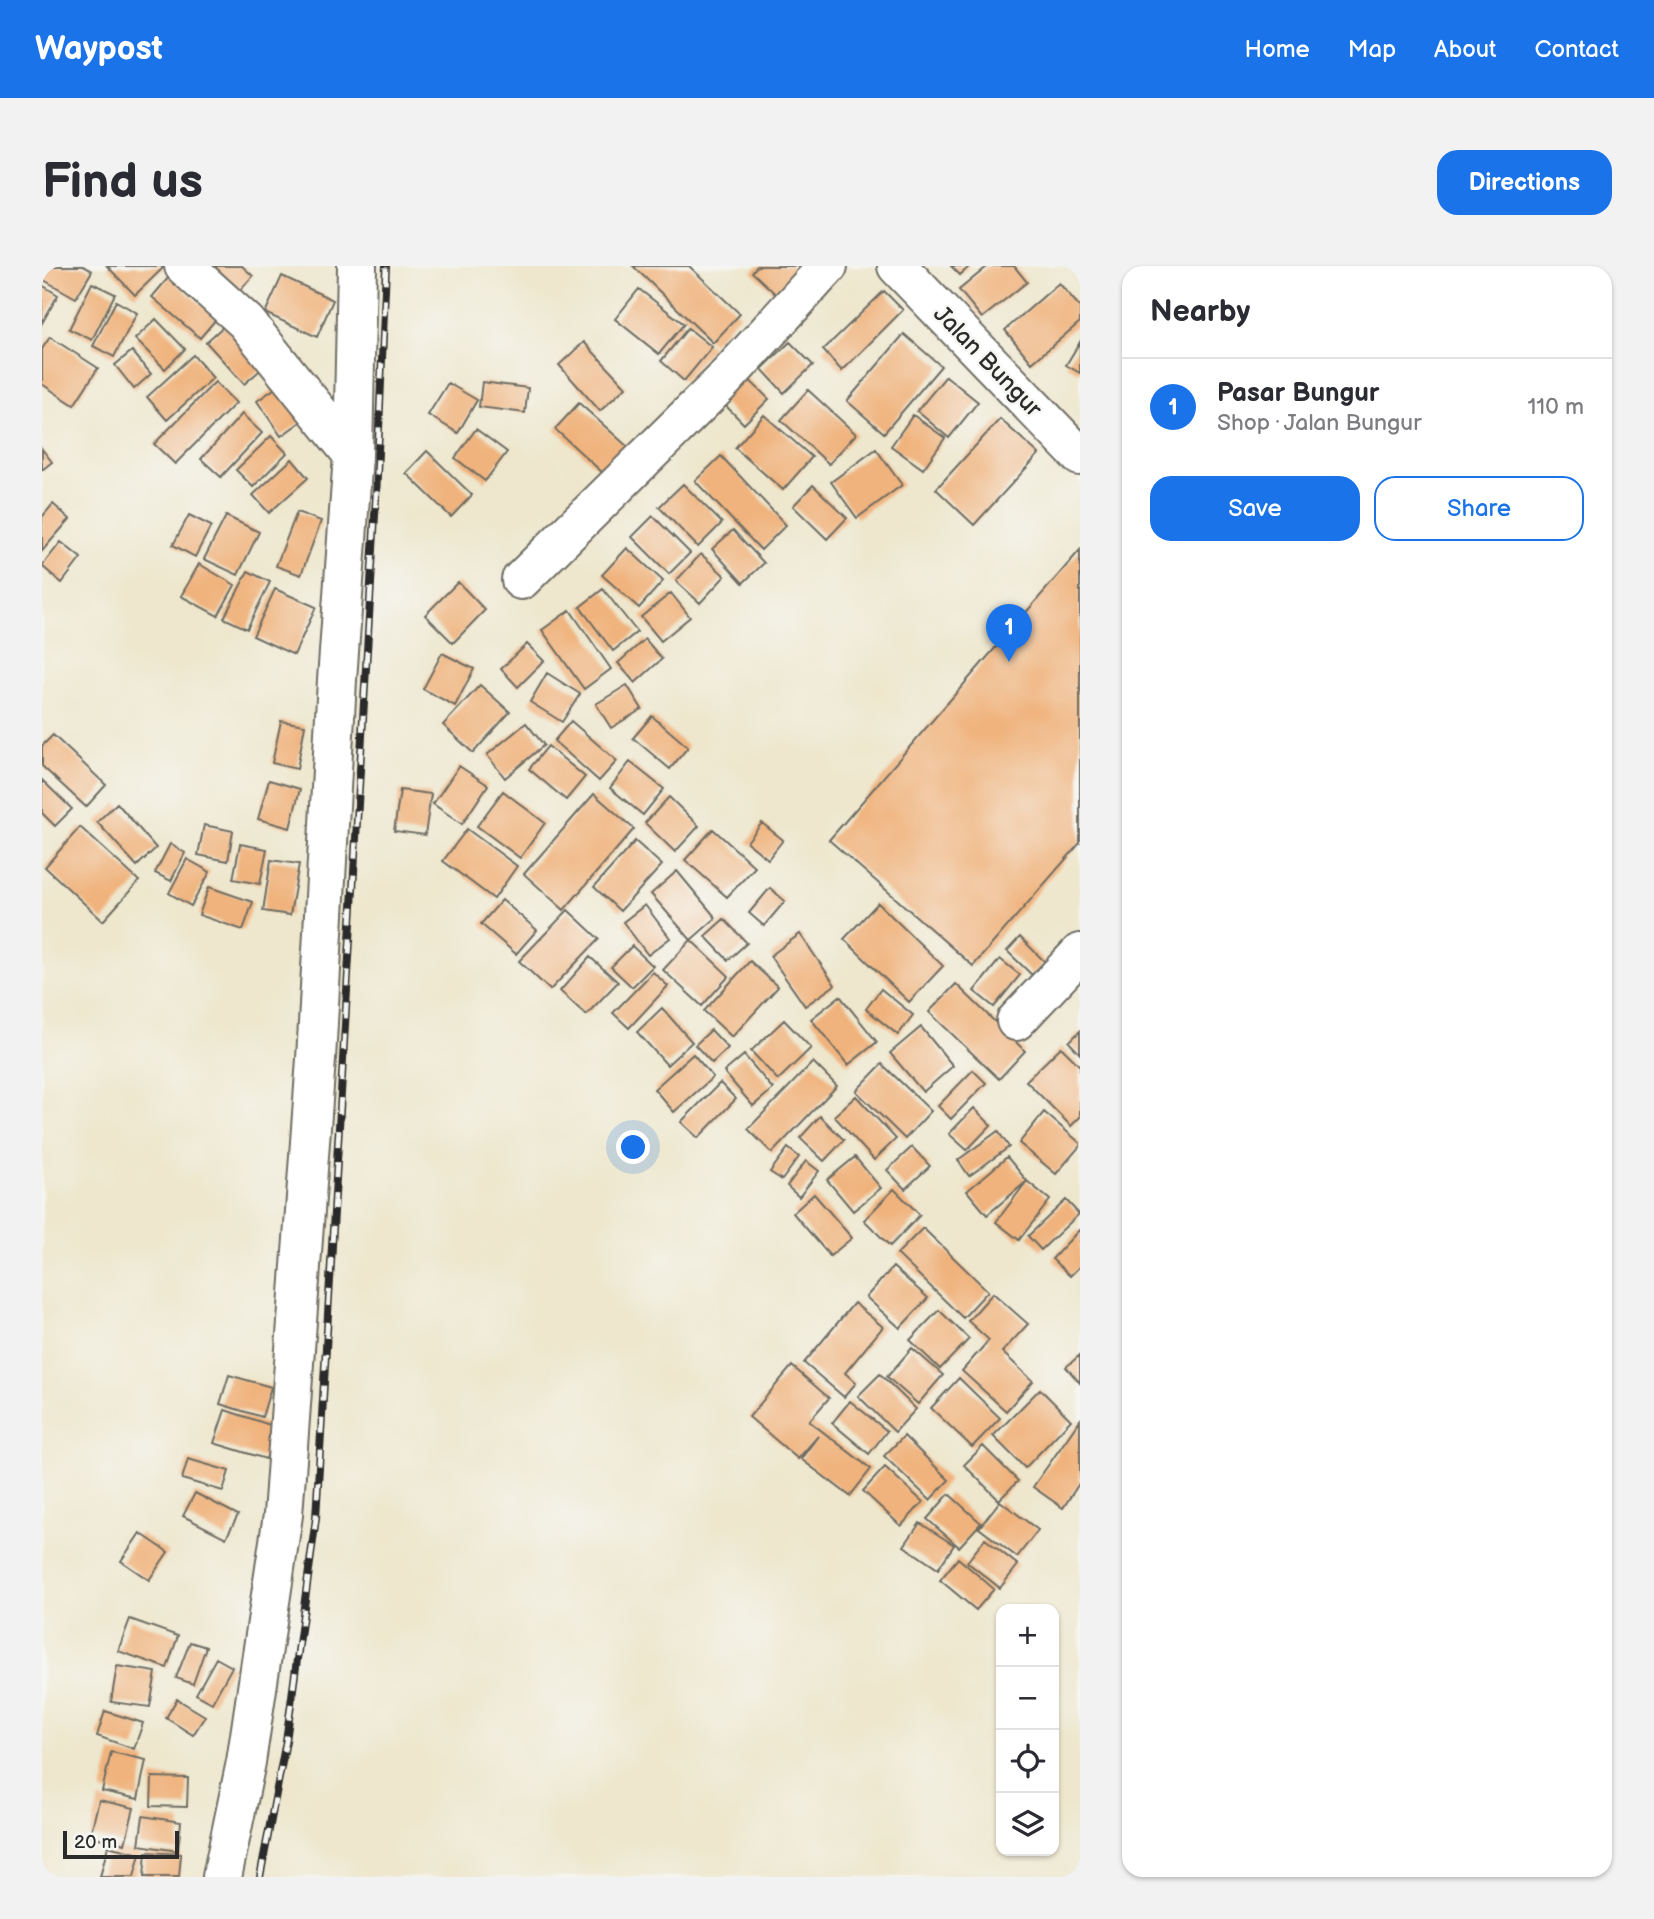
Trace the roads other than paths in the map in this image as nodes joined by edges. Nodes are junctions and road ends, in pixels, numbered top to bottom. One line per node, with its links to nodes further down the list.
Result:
1 (184, 266): 5 (street)
2 (357, 266): 5 (street)
3 (828, 266): 7 (street)
4 (897, 266): 6 (street, Jalan Bungur)
5 (354, 455): 10 (street)
6 (1080, 456)
7 (522, 580)
8 (1080, 953): 9 (street)
9 (1016, 1021)
10 (222, 1877)

